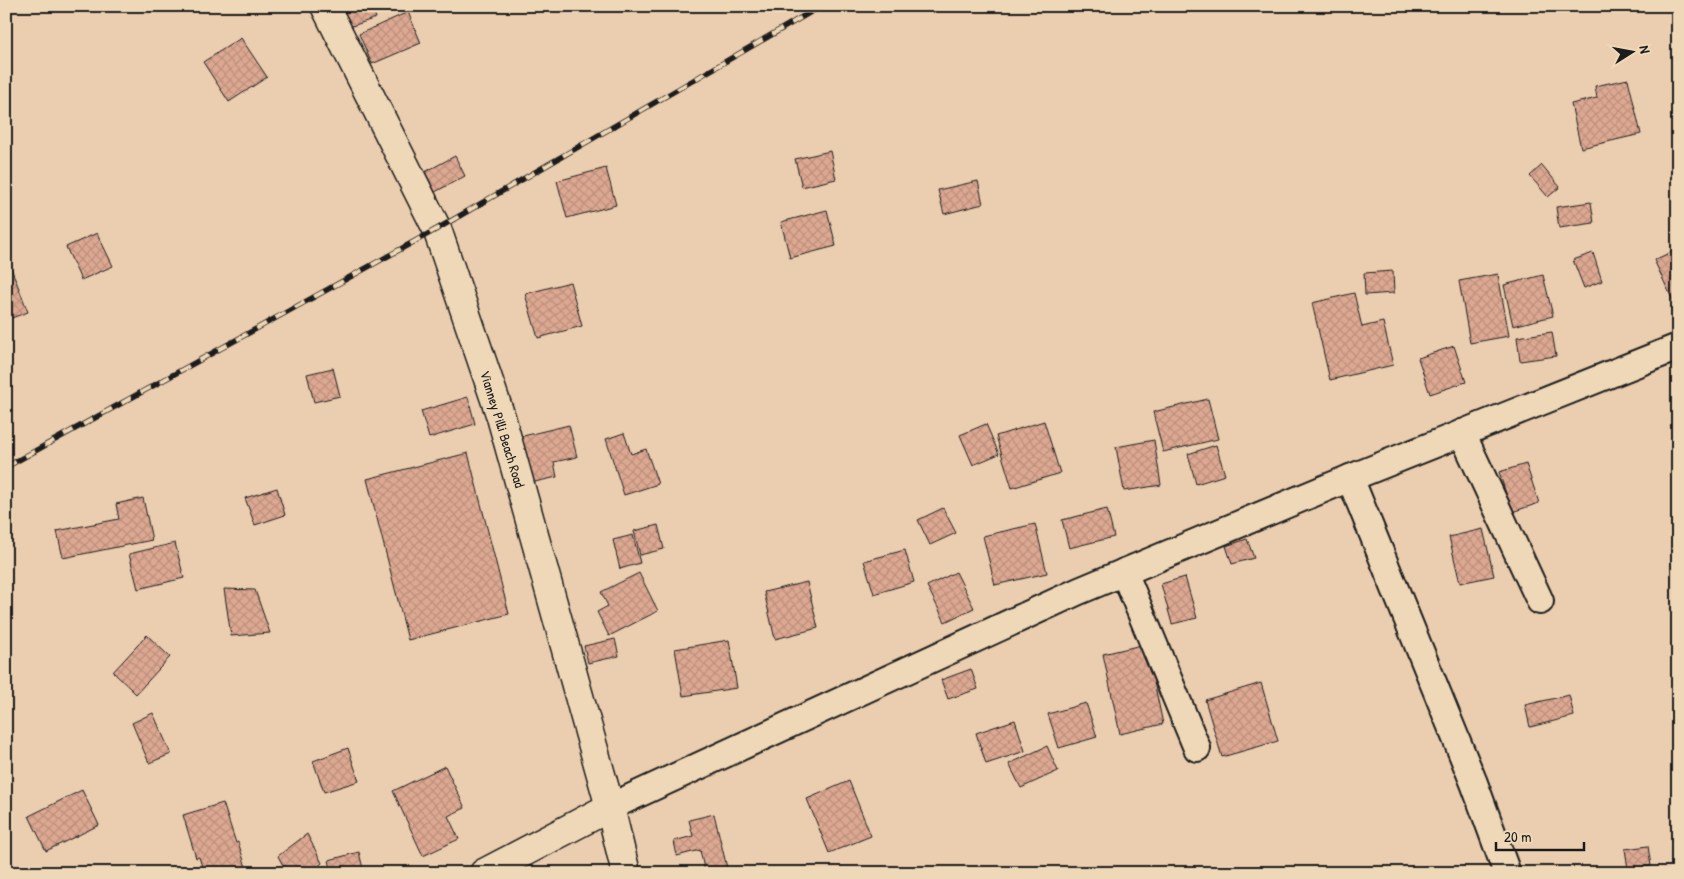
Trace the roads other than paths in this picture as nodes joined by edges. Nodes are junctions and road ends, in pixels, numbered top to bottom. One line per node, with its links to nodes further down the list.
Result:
1 (325, 6): 8 (street, Vianney Pilli Beach Road)
2 (1678, 347): 3 (street)
3 (1462, 433): 4 (street); 6 (street)
4 (1350, 478): 5 (street); 11 (street)
5 (1124, 572): 7 (street); 8 (street)
6 (1540, 601)
7 (1196, 748)
8 (610, 807): 9 (street); 10 (street, Vianney Pilli Beach Road)
9 (484, 873)
10 (626, 873)
11 (1507, 873)

